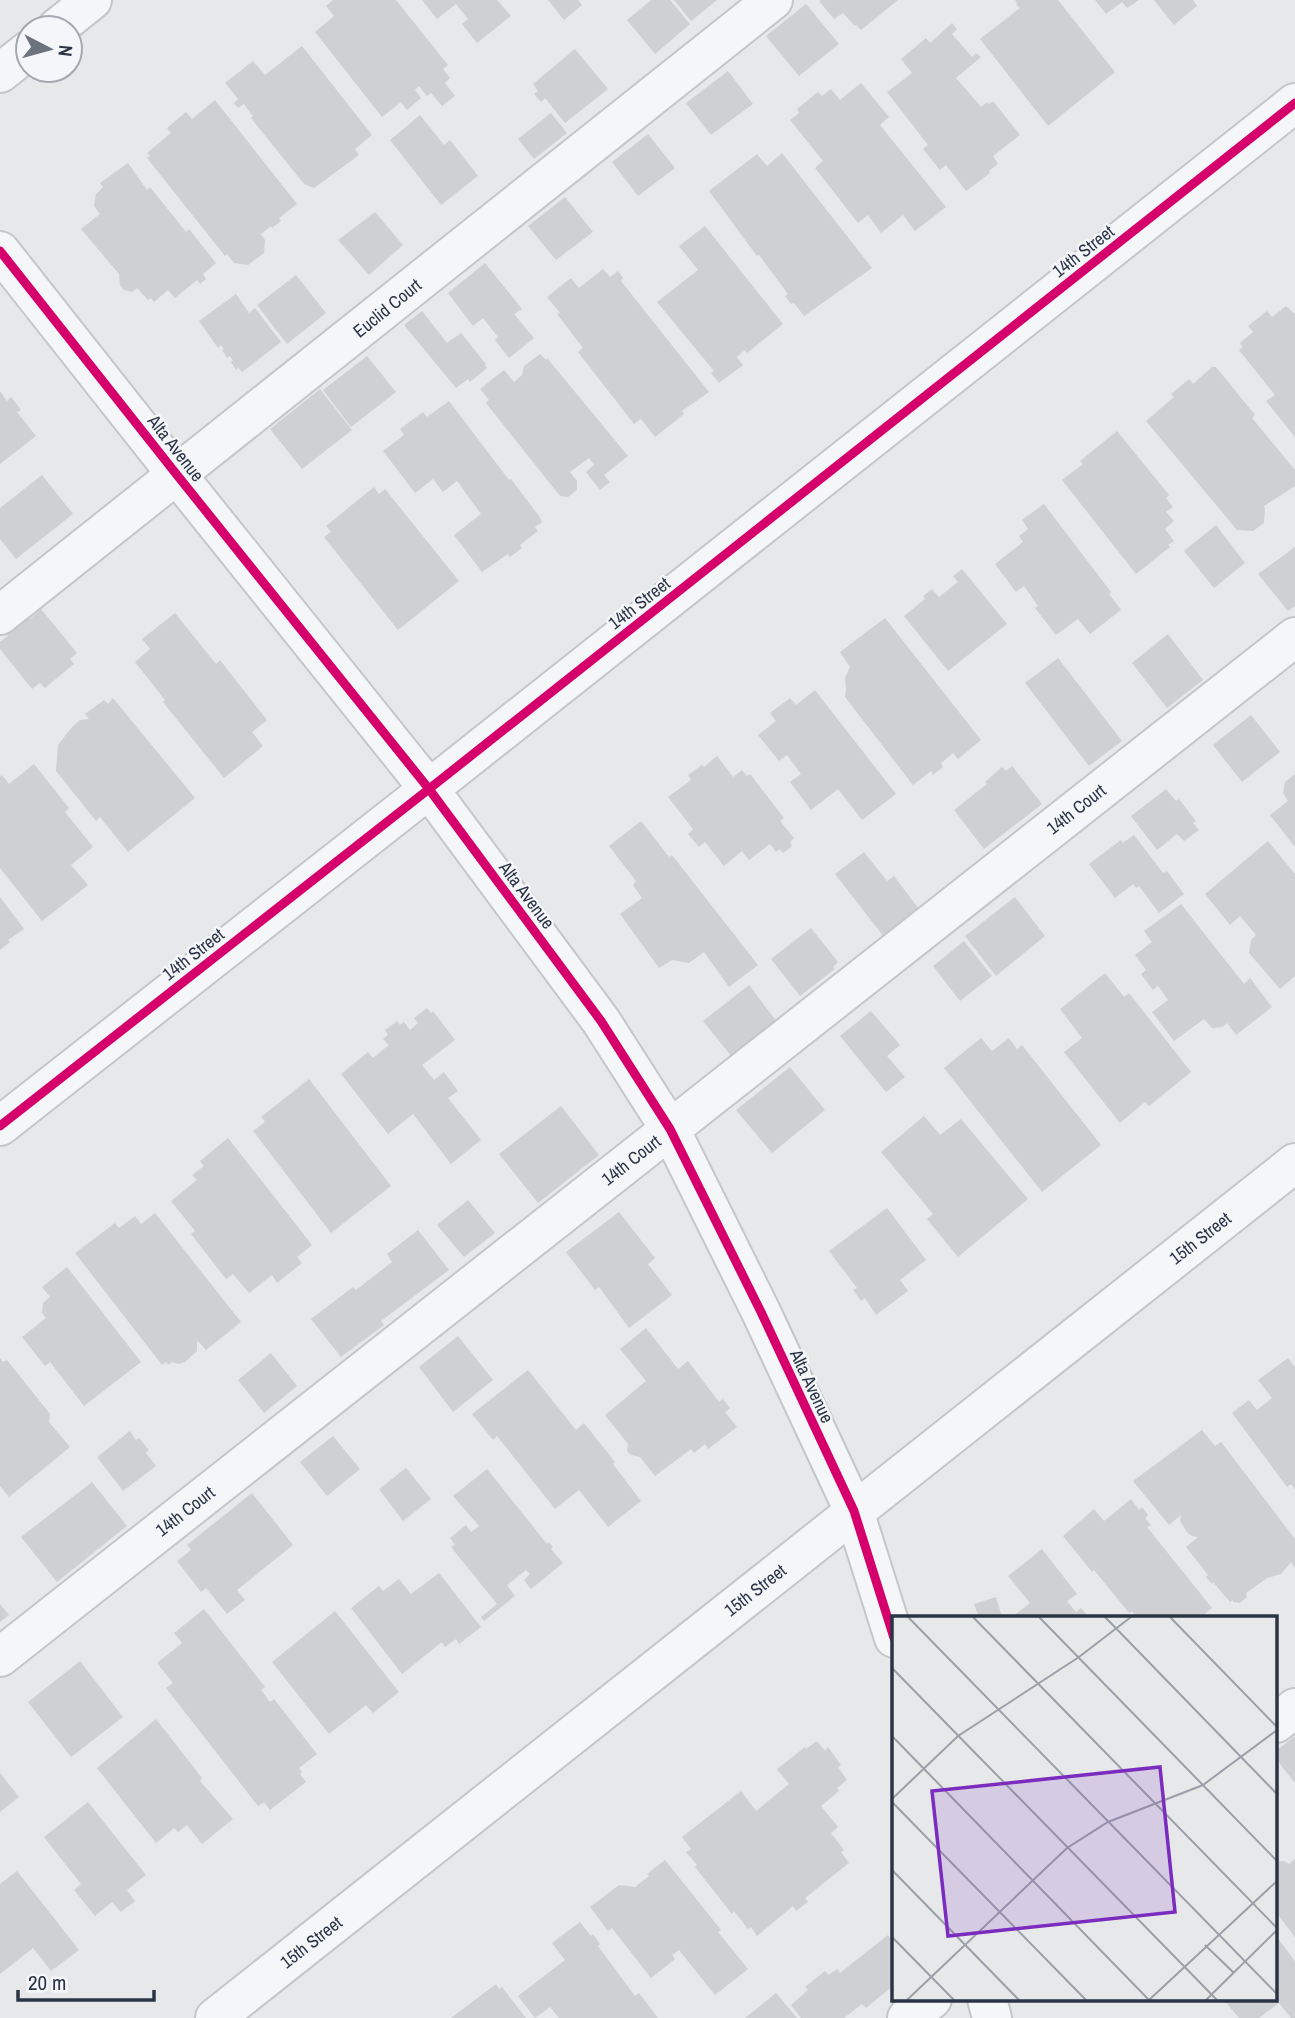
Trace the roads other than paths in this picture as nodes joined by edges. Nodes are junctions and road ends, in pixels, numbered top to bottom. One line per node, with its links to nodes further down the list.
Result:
1 (92, 0): 3 (street)
2 (773, 0): 8 (street, Euclid Court)
3 (74, 14)
4 (14, 62): 5 (street)
5 (0, 73)
6 (1295, 103): 11 (street, 14th Street)
7 (0, 251): 8 (street, Alta Avenue)
8 (177, 475): 9 (street, Euclid Court); 11 (street, Alta Avenue)
9 (0, 615)
10 (1295, 637): 13 (street, 14th Court)
11 (429, 789): 12 (street, 14th Street); 13 (street, Alta Avenue)
12 (0, 1126)
13 (670, 1129): 15 (street, Alta Avenue); 17 (street, 14th Court)
14 (1295, 1163): 15 (street, 15th Street)
15 (853, 1511): 16 (street, Alta Avenue); 22 (street, 15th Street)
16 (892, 1632)
17 (0, 1657)
18 (1295, 1708): 19 (street)
19 (1278, 1721)
20 (931, 2000): 23 (street)
21 (987, 2000): 24 (street)
22 (215, 2018)
23 (907, 2018)
24 (992, 2018)

